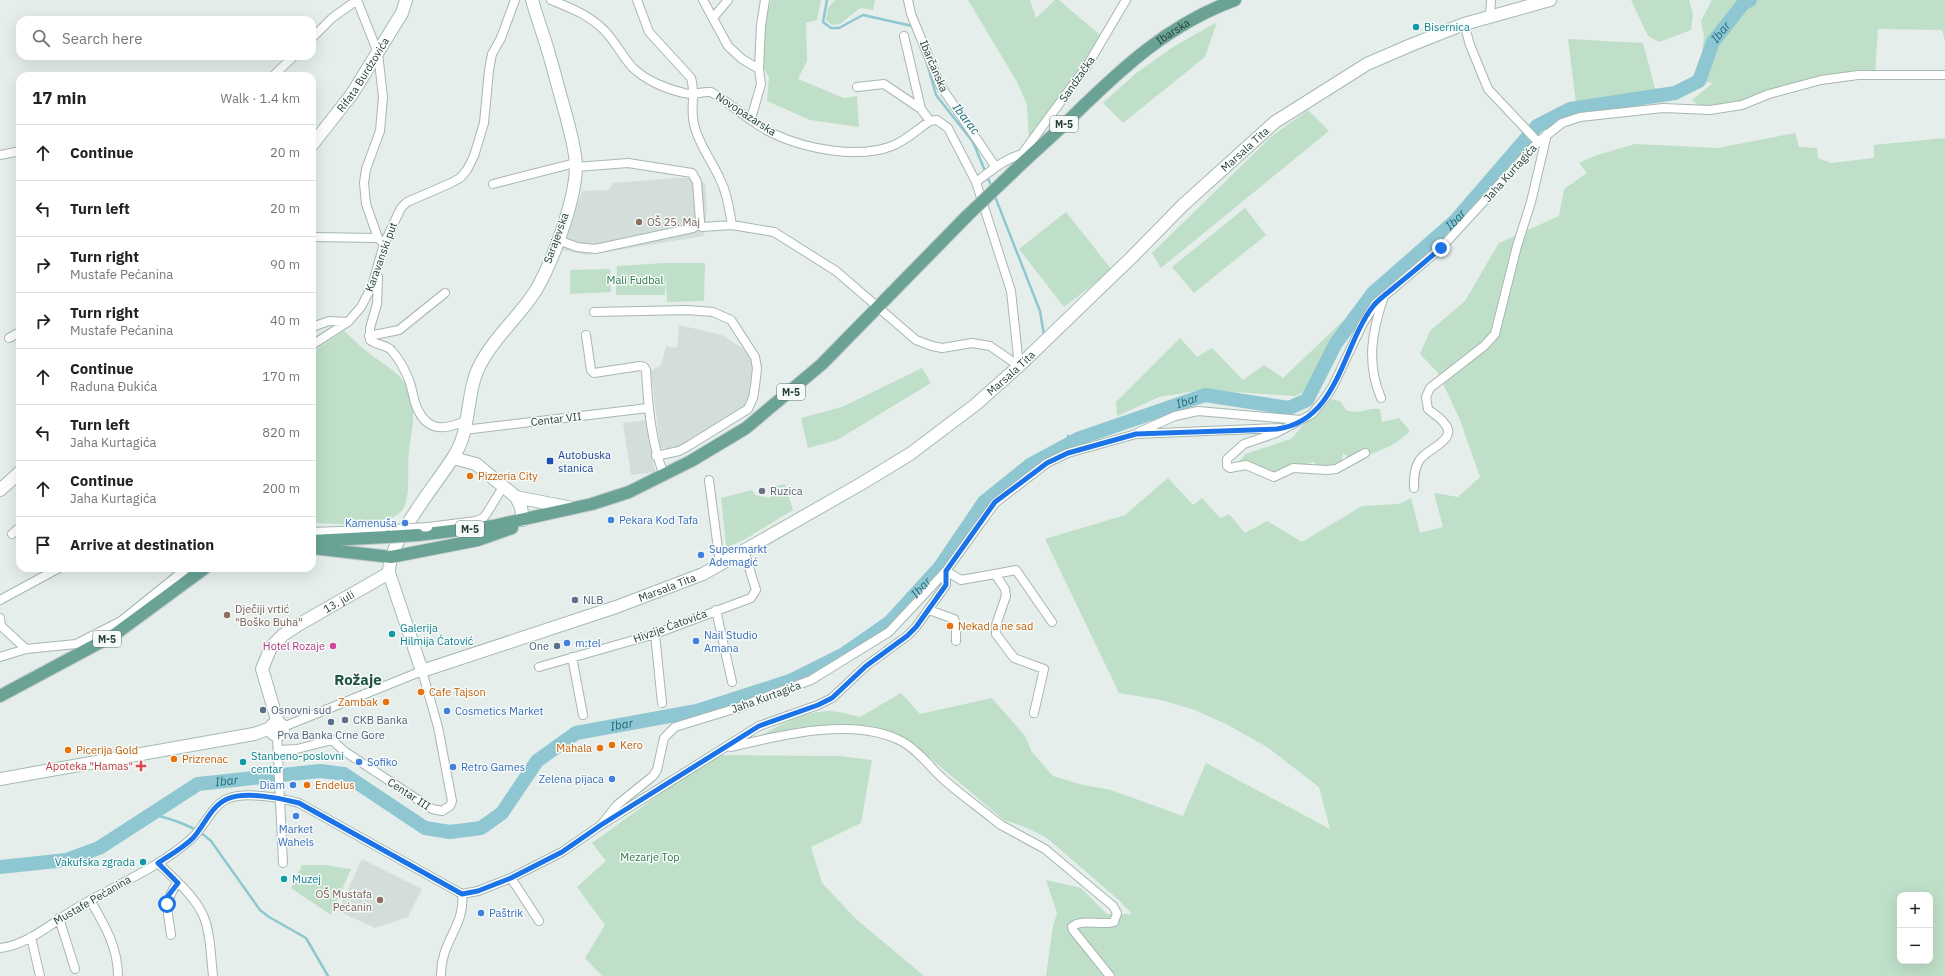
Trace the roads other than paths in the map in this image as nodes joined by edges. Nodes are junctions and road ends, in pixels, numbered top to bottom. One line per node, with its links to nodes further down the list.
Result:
1 (357, 0): 19 (street); 21 (street)
2 (406, 0): 21 (street, Rifata Burdzovića)
3 (515, 0): 46 (street, Karavanski put)
4 (532, 0): 37 (street, Sarajevska)
5 (551, 0): 15 (street, Novopazarska)
6 (637, 0): 27 (street)
7 (703, 0): 17 (street)
8 (728, 0): 17 (street)
9 (765, 0): 23 (street)
10 (908, 0): 38 (street, Ibarčanska)
11 (1126, 0): 36 (street, Sandzačka)
12 (1235, 0): 36 (main road, Ibarska / M-5)
13 (1492, 0): 16 (street)
14 (1542, 1): 16 (street, Marsala Tita)
15 (570, 4): 27 (street, Novopazarska)
16 (1490, 16): 18 (street, Marsala Tita)
17 (713, 18): 23 (street)
18 (1464, 24): 32 (street); 59 (street, Marsala Tita)
19 (316, 34)
20 (904, 36): 28 (street)
21 (378, 53): 33 (street, Rifata Burdzovića); 44 (street)
22 (290, 60): 24 (street)
23 (759, 69): 29 (street)
24 (277, 72)
25 (1945, 75): 31 (street, Jaha Kurtagića)
26 (857, 87): 28 (street)
27 (694, 94): 29 (street, Novopazarska); 42 (street)
28 (921, 109): 30 (street)
29 (751, 119): 30 (street, Novopazarska)
30 (930, 121): 39 (street)
31 (1547, 134): 32 (street, Jaha Kurtagića); 73 (street)
32 (1536, 139): 49 (street, Jaha Kurtagića)
33 (316, 140)
34 (16, 152): 35 (street)
35 (0, 155)
36 (1024, 156): 38 (street); 50 (main road, M-5, bridge)
37 (576, 165): 40 (street); 41 (street); 45 (street, Sarajevska)
38 (992, 169): 39 (street)
39 (979, 180): 59 (street)
40 (493, 184)
41 (699, 224): 42 (street); 45 (street)
42 (732, 225): 50 (street)
43 (316, 237): 44 (street)
44 (378, 238): 46 (street)
45 (558, 240): 63 (street, Sarajevska)
46 (384, 244): 47 (street, Karavanski put)
47 (378, 264): 52 (street, Karavanski put); 56 (street)
48 (445, 293): 56 (street)
49 (1384, 296): 60 (street); 62 (street, Jaha Kurtagića)
50 (879, 306): 59 (street); 70 (main road, M-5)
51 (594, 312): 67 (street)
52 (348, 322): 53 (street); 58 (street, Karavanski put)
53 (316, 326)
54 (16, 334): 57 (street)
55 (586, 335): 61 (street)
56 (369, 336): 63 (street, Centar VII)
57 (9, 338)
58 (316, 342)
59 (1019, 366): 84 (street, Marsala Tita)
60 (1381, 398)
61 (648, 408): 63 (street, Centar VII); 67 (street)
62 (1301, 420): 64 (street); 65 (street, Jaha Kurtagića)
63 (465, 425): 68 (street, Sarajevska)
64 (1288, 427): 65 (street, Jaha Kurtagića); 66 (street)
65 (1136, 434): 87 (street, Jaha Kurtagića)
66 (1364, 453)
67 (656, 456): 70 (street)
68 (453, 458): 72 (street); 85 (street, Sarajevska)
69 (16, 476): 74 (street)
70 (664, 476): 76 (main road, M-5)
71 (709, 480): 86 (street)
72 (503, 487): 75 (street); 80 (street, bridge)
73 (1414, 488)
74 (0, 490)
75 (516, 497): 76 (street); 77 (street)
76 (574, 509): 77 (main road, M-5)
77 (522, 520): 80 (main road, M-5, bridge); 85 (main road)
78 (16, 530): 81 (street)
79 (316, 532): 80 (street)
80 (390, 533): 82 (main road, M-5)
81 (12, 534)
82 (316, 541)
83 (316, 548): 85 (main road)
84 (744, 551): 86 (street, Marsala Tita); 94 (street, Hivzije Ćatovića)
85 (391, 557): 91 (street)
86 (720, 564): 104 (street, Marsala Tita)
87 (946, 571): 92 (street); 95 (street, Jaha Kurtagića); 115 (street, Jaha Kurtagića)
88 (52, 572): 93 (street)
89 (182, 572): 100 (street)
90 (200, 572): 106 (main road, M-5)
91 (389, 573): 104 (street); 110 (street, 13. juli)
92 (996, 574): 96 (street); 108 (street)
93 (1, 598)
94 (716, 610): 98 (street, Hivzije Ćatovića); 105 (street)
95 (929, 610): 99 (street); 111 (street, Jaha Kurtagića)
96 (1052, 622)
97 (0, 624): 100 (street)
98 (655, 634): 102 (street, Hivzije Ćatovića); 107 (street)
99 (956, 641)
100 (26, 649): 101 (street)
101 (0, 657)
102 (572, 657): 103 (street, Hivzije Ćatovića); 109 (street)
103 (539, 667)
104 (422, 671): 110 (street); 112 (street, Centar III)
105 (732, 682)
106 (0, 696)
107 (662, 704)
108 (1034, 713)
109 (583, 715)
110 (277, 730): 112 (street); 113 (street)
111 (724, 748): 115 (street, Jaha Kurtagića); 132 (street)
112 (278, 750): 114 (street)
113 (0, 779)
114 (281, 795): 116 (street, Mustafe Pećanina); 117 (street); 120 (street, Mustafe Pećanina)
115 (601, 825): 118 (street, Jaha Kurtagića)
116 (158, 863): 119 (street); 121 (street, Mustafe Pećanina)
117 (283, 863)
118 (511, 878): 120 (street, Jaha Kurtagića); 123 (street)
119 (178, 883): 124 (street); 130 (street)
120 (462, 894): 131 (street)
121 (90, 900): 122 (street, Mustafe Pećanina); 129 (street)
122 (59, 918): 125 (street, Mustafe Pećanina); 127 (street)
123 (539, 921)
124 (171, 935)
125 (31, 936): 126 (street, Mustafe Pećanina); 128 (street)
126 (0, 948)
127 (76, 969)
128 (40, 976)
129 (118, 976)
130 (213, 976)
131 (441, 976)
132 (1110, 976)

